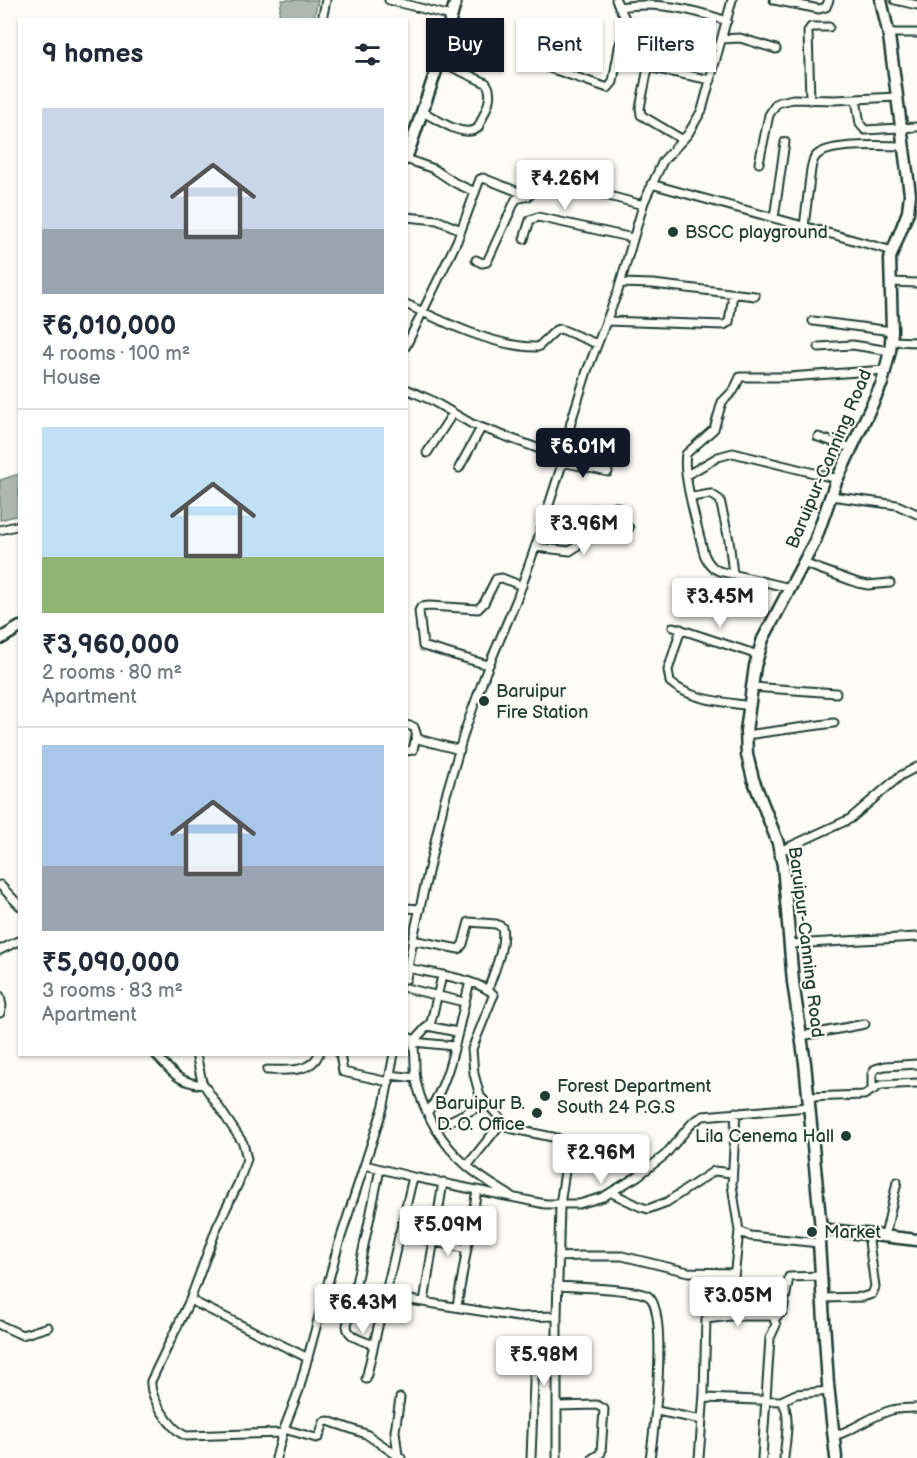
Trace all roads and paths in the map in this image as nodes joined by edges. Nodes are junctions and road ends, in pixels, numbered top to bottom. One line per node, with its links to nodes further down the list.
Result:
1 (326, 0): 12 (street)
2 (388, 0): 11 (street)
3 (456, 0): 11 (main road)
4 (732, 0): 14 (street)
5 (774, 0): 6 (street)
6 (829, 0)
7 (880, 0): 16 (main road, Baruipur-Canning Road)
8 (895, 0): 10 (street)
9 (617, 4): 13 (street); 14 (street)
10 (917, 5)
11 (451, 16)
12 (322, 18)
13 (624, 18)
14 (727, 21): 18 (street)
15 (829, 27): 31 (street)
16 (888, 33): 17 (street); 29 (main road, Baruipur-Canning Road)
17 (917, 33)
18 (722, 39): 20 (street); 21 (street)
19 (716, 47): 20 (street)
20 (719, 48): 28 (street)
21 (776, 49)
22 (436, 72): 32 (main road)
23 (462, 72): 32 (street)
24 (561, 72): 25 (street)
25 (615, 72)
26 (647, 72): 35 (street)
27 (669, 72): 28 (street)
28 (711, 80): 35 (street)
29 (897, 97): 30 (street); 34 (main road, Baruipur-Canning Road)
30 (856, 99): 31 (street); 34 (street)
31 (810, 100): 40 (street)
32 (423, 112): 38 (main road)
33 (917, 127): 34 (street)
34 (902, 129): 37 (main road, Baruipur-Canning Road)
35 (683, 140): 41 (street)
36 (786, 142): 47 (street)
37 (904, 146): 43 (main road, Baruipur-Canning Road); 48 (street)
38 (408, 154)
39 (408, 157): 42 (street)
40 (759, 163)
41 (651, 184): 45 (street); 47 (street)
42 (475, 192): 44 (street); 49 (street)
43 (914, 194): 52 (main road, Baruipur-Canning Road)
44 (529, 196): 45 (street); 53 (street)
45 (643, 205): 50 (street)
46 (408, 217): 49 (street)
47 (774, 218): 48 (street)
48 (804, 226): 52 (street)
49 (461, 230): 60 (street)
50 (633, 238): 51 (street); 55 (street)
51 (524, 239)
52 (893, 251): 54 (main road, Baruipur-Canning Road)
53 (476, 260)
54 (891, 282): 56 (street); 63 (main road, Baruipur-Canning Road)
55 (620, 283): 57 (street); 61 (street)
56 (917, 283)
57 (733, 294): 58 (street); 61 (street)
58 (755, 296)
59 (408, 304): 60 (street)
60 (422, 311): 64 (street); 66 (street)
61 (606, 321): 66 (street)
62 (813, 321): 63 (street)
63 (891, 341): 65 (street); 67 (street); 68 (main road, Baruipur-Canning Road)
64 (408, 342)
65 (917, 342)
66 (597, 344): 75 (street)
67 (819, 348)
68 (885, 370): 73 (main road, Baruipur-Canning Road); 78 (street)
69 (408, 390): 70 (street)
70 (453, 413): 71 (street); 74 (street)
71 (482, 428): 75 (street); 76 (street)
72 (818, 437): 73 (street)
73 (852, 448): 79 (main road, Baruipur-Canning Road)
74 (427, 453)
75 (563, 460): 77 (street); 84 (street)
76 (459, 468)
77 (608, 472)
78 (687, 475): 79 (street); 81 (street)
79 (838, 479): 80 (main road, Baruipur-Canning Road)
80 (831, 496): 83 (street); 89 (main road, Baruipur-Canning Road)
81 (692, 497): 90 (street); 90 (street)
82 (617, 507): 84 (street)
83 (917, 514)
84 (546, 515): 88 (street)
85 (18, 526): 87 (street)
86 (629, 528): 88 (street)
87 (0, 530)
88 (535, 547): 92 (street)
89 (803, 562): 91 (street); 93 (main road, Baruipur-Canning Road)
90 (733, 574): 93 (street)
91 (890, 583)
92 (522, 586): 99 (street); 99 (street)
93 (790, 588): 98 (main road, Baruipur-Canning Road)
94 (673, 627): 96 (street)
95 (18, 628): 97 (main road)
96 (681, 629): 98 (street); 102 (street)
97 (0, 639)
98 (758, 656): 100 (main road, Baruipur-Canning Road)
99 (488, 665): 107 (street)
100 (752, 687): 101 (street); 102 (main road, Baruipur-Canning Road)
101 (836, 693)
102 (750, 706): 105 (main road, Baruipur-Canning Road)
103 (834, 723): 105 (street)
104 (408, 725): 106 (street)
105 (746, 735): 110 (main road, Baruipur-Canning Road)
106 (416, 736): 107 (street); 108 (street)
107 (460, 750): 114 (street)
108 (408, 751)
109 (917, 767): 110 (street)
110 (780, 851): 118 (main road, Baruipur-Canning Road)
111 (1, 887): 112 (street)
112 (18, 904)
113 (408, 908): 114 (street)
114 (420, 909): 116 (street)
115 (917, 937): 118 (street)
116 (412, 940): 120 (street); 124 (street)
117 (18, 941): 119 (street)
118 (791, 944): 132 (main road, Baruipur-Canning Road)
119 (0, 950)
120 (408, 968): 121 (street)
121 (442, 976): 122 (street); 125 (street)
122 (470, 982): 124 (street); 127 (street)
123 (408, 988): 125 (street)
124 (488, 990): 149 (street)
125 (438, 995): 127 (street); 130 (street)
126 (0, 996): 128 (street)
127 (464, 1002): 131 (street)
128 (0, 1013)
129 (865, 1024): 132 (street)
130 (428, 1026): 131 (street); 134 (street)
131 (457, 1032): 135 (street)
132 (801, 1036): 148 (main road, Baruipur-Canning Road)
133 (408, 1038): 134 (street)
134 (413, 1042): 135 (street); 144 (street)
135 (454, 1046): 150 (street)
136 (157, 1056): 146 (street)
137 (196, 1056): 146 (street)
138 (318, 1056): 142 (street)
139 (340, 1056): 143 (street)
140 (393, 1056): 143 (street)
141 (917, 1064): 147 (street)
142 (267, 1070)
143 (390, 1078): 144 (street); 154 (street)
144 (416, 1078): 150 (street)
145 (917, 1083): 147 (street)
146 (203, 1085): 180 (street)
147 (872, 1090): 148 (street)
148 (808, 1102): 151 (street); 165 (main road, Baruipur-Canning Road)
149 (486, 1103): 152 (street); 153 (street)
150 (428, 1112): 153 (street)
151 (736, 1112): 157 (street); 162 (street)
152 (502, 1122): 155 (street); 164 (street)
153 (436, 1128): 155 (street)
154 (365, 1165): 156 (street); 190 (street)
155 (467, 1166): 163 (street)
156 (380, 1169): 158 (street); 189 (street)
157 (732, 1173): 162 (street); 166 (street)
158 (413, 1177): 159 (street); 167 (street)
159 (443, 1182): 161 (street); 171 (street)
160 (897, 1182): 169 (street)
161 (477, 1190): 163 (street); 173 (street)
162 (612, 1193): 164 (street)
163 (516, 1199): 164 (street)
164 (560, 1205): 174 (street)
165 (820, 1229): 168 (main road); 172 (main road, Baruipur-Canning Road)
166 (740, 1231): 172 (street); 175 (street)
167 (399, 1234): 171 (street); 178 (street)
168 (868, 1234): 169 (main road); 179 (street)
169 (885, 1236): 170 (main road)
170 (917, 1240)
171 (434, 1242): 173 (street); 181 (street)
172 (819, 1243): 176 (main road, Baruipur-Canning Road)
173 (467, 1249): 182 (street)
174 (558, 1257): 175 (street); 177 (street)
175 (734, 1273): 184 (street)
176 (821, 1276): 179 (main road, Baruipur-Canning Road); 185 (street)
177 (557, 1286): 183 (street); 199 (street)
178 (385, 1296): 181 (street); 189 (street)
179 (823, 1298): 192 (main road, Baruipur-Canning Road)
180 (190, 1300): 190 (street); 201 (street)
181 (424, 1302): 182 (street)
182 (458, 1306): 183 (street)
183 (556, 1316): 188 (street)
184 (730, 1316): 185 (street); 194 (street)
185 (775, 1318): 195 (street)
186 (0, 1325): 187 (street)
187 (48, 1327)
188 (557, 1344): 197 (street); 205 (street)
189 (374, 1345): 191 (street)
190 (308, 1358): 201 (street)
191 (366, 1379)
192 (829, 1391): 196 (street); 202 (main road, Baruipur-Canning Road)
193 (400, 1398): 203 (street)
194 (704, 1398): 195 (street); 200 (street)
195 (767, 1400): 196 (street); 210 (street)
196 (781, 1401): 211 (street)
197 (557, 1406): 206 (street); 207 (street)
198 (917, 1408): 202 (street)
199 (657, 1411): 200 (street); 208 (street)
200 (702, 1420): 209 (street)
201 (284, 1431): 203 (street); 204 (street)
202 (834, 1436): 212 (main road, Baruipur-Canning Road)
203 (399, 1457)
204 (276, 1458)
205 (531, 1458)
206 (557, 1458)
207 (593, 1458)
208 (650, 1458)
209 (699, 1458)
210 (762, 1458)
211 (784, 1458)
212 (836, 1458)

